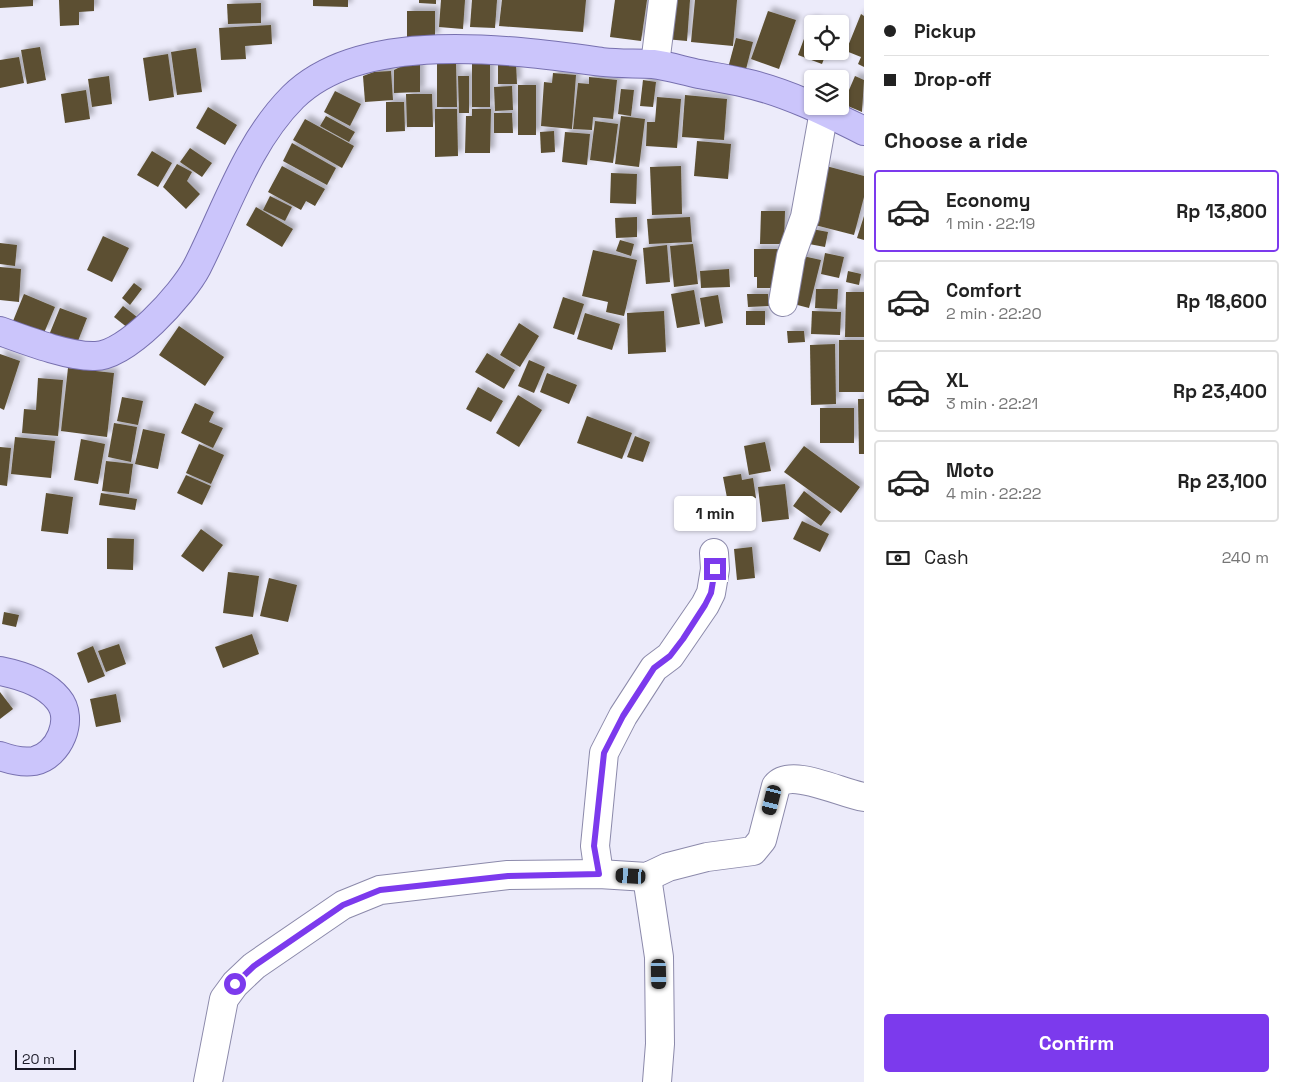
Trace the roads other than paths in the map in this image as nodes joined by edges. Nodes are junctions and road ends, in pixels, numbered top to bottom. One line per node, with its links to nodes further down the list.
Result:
1 (663, 0): 2 (street)
2 (656, 64): 3 (main road); 8 (main road)
3 (804, 105)
4 (823, 115): 7 (street)
5 (830, 115): 6 (main road)
6 (864, 131)
7 (783, 302)
8 (0, 331)
9 (714, 553): 13 (street)
10 (0, 670): 11 (main road)
11 (0, 756)
12 (864, 797): 14 (street)
13 (599, 874): 14 (street); 15 (street)
14 (647, 877): 16 (street)
15 (208, 1082)
16 (657, 1082)

